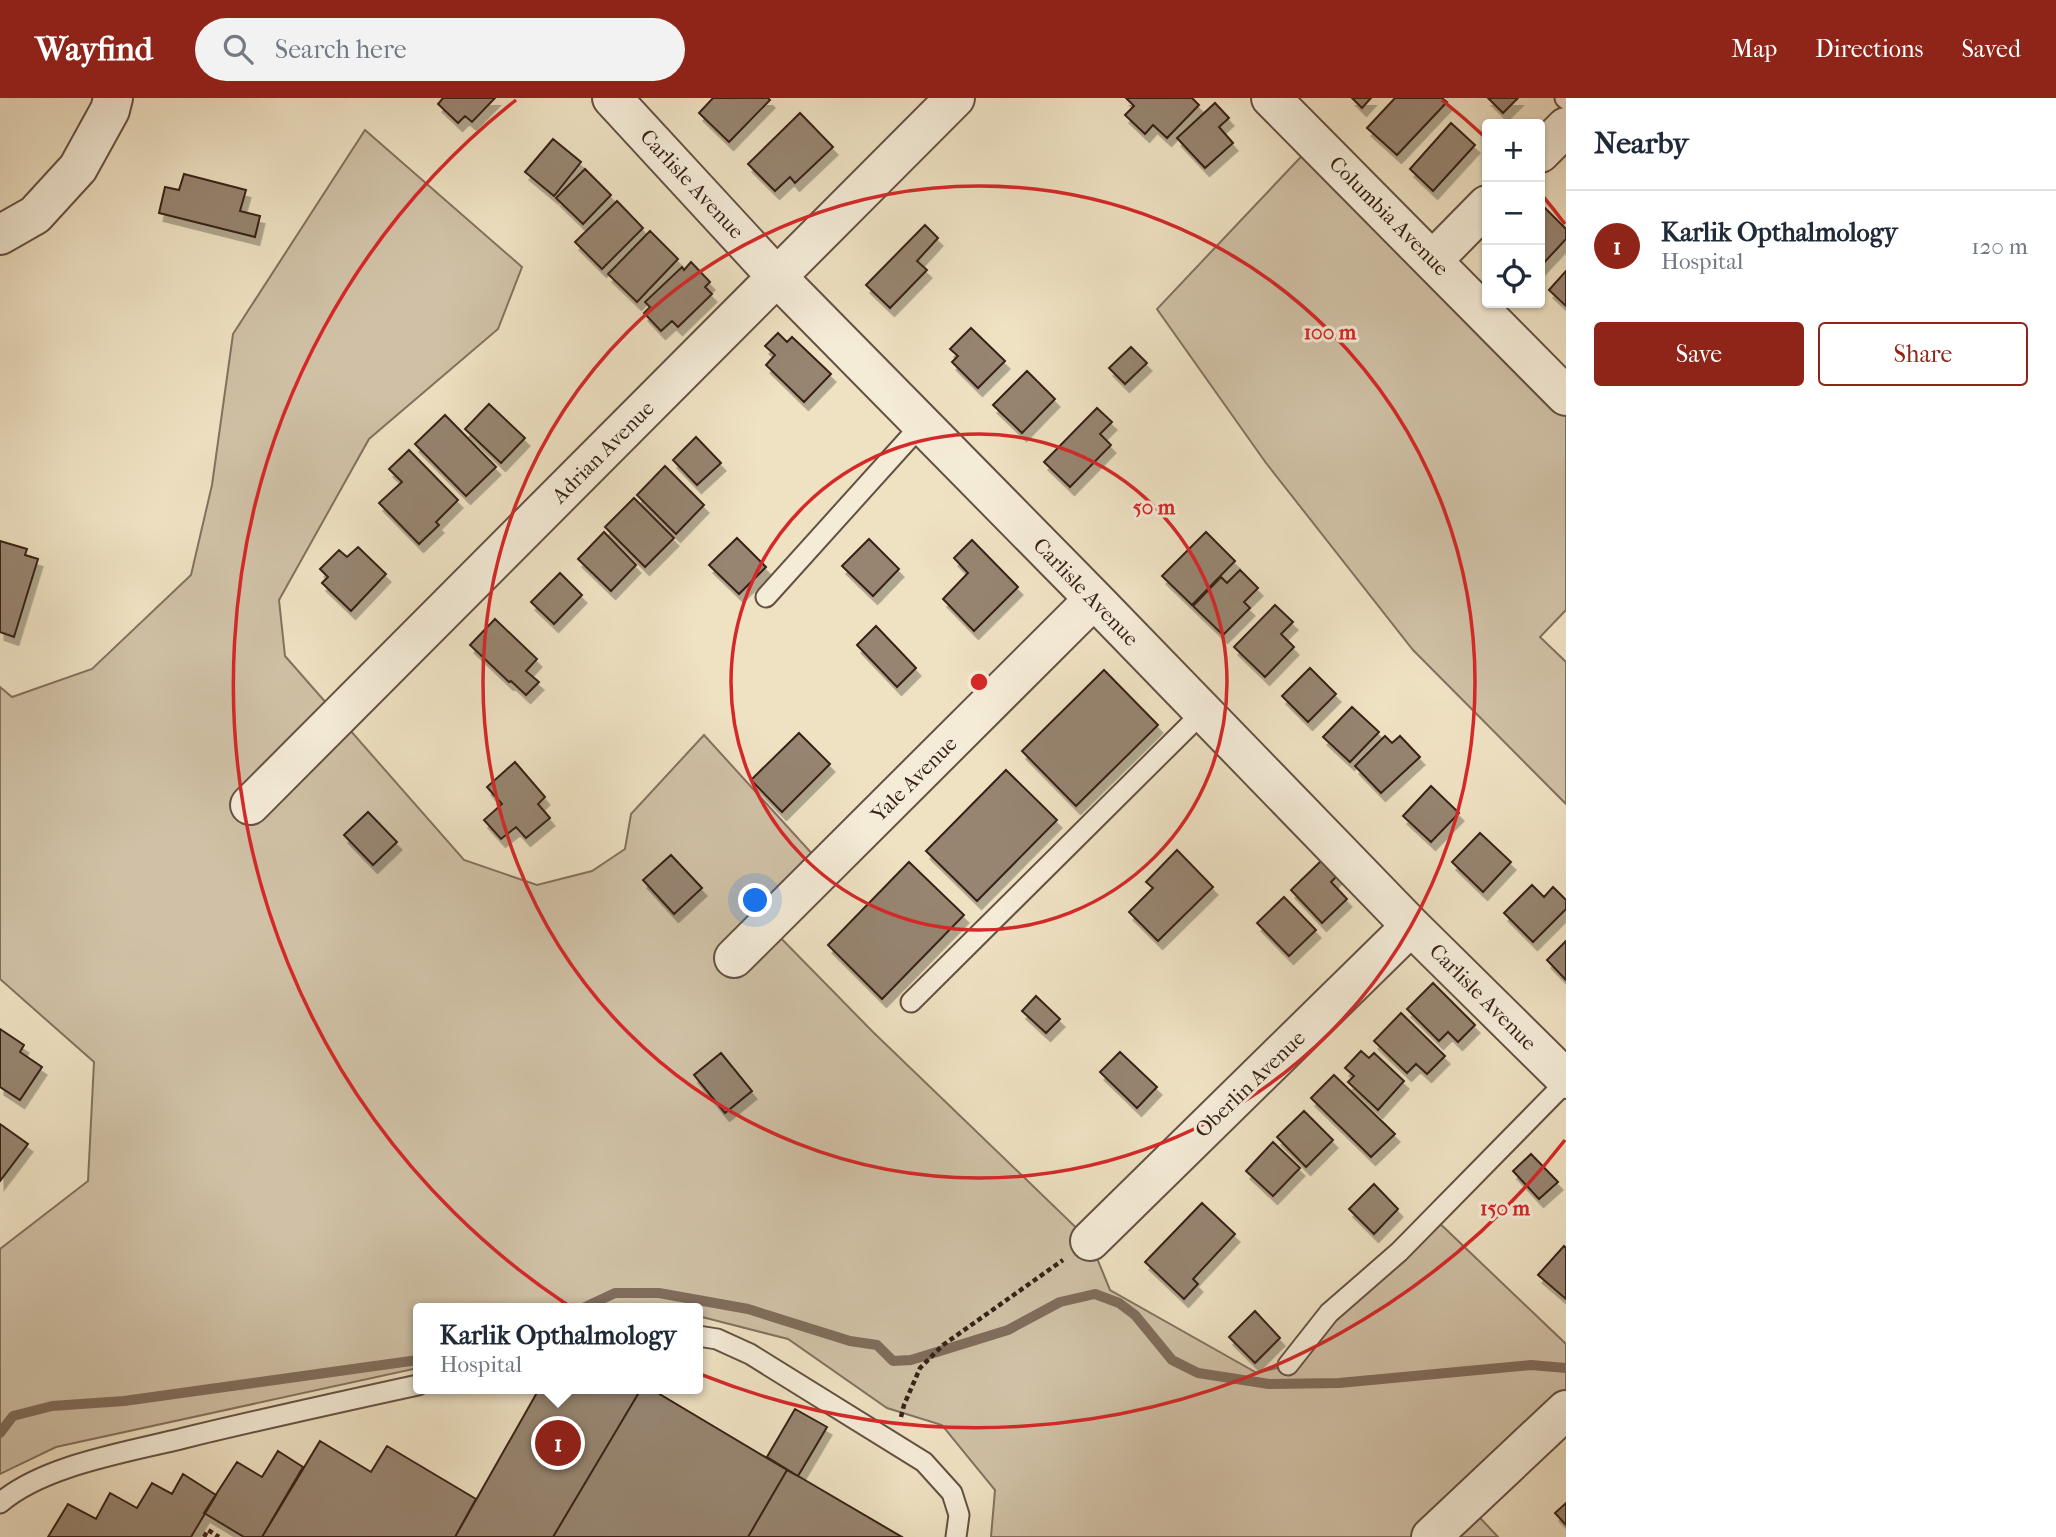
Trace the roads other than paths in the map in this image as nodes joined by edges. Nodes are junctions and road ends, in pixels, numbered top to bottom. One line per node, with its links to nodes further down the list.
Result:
1 (113, 98): 8 (street)
2 (612, 98): 10 (street, Carlisle Avenue)
3 (1270, 98): 9 (street, Columbia Avenue)
4 (946, 101): 10 (street, Adrian Avenue)
5 (1566, 127): 6 (street)
6 (1545, 148)
7 (1482, 210): 9 (street)
8 (0, 235)
9 (1433, 260): 11 (street, Columbia Avenue)
10 (777, 277): 12 (street, Carlisle Avenue); 16 (street, Adrian Avenue)
11 (1566, 396)
12 (922, 424): 13 (lane); 14 (street, Carlisle Avenue)
13 (766, 597)
14 (1094, 599): 15 (street, Carlisle Avenue); 18 (street, Yale Avenue)
15 (1203, 712): 17 (street, Carlisle Avenue); 19 (lane)
16 (250, 805)
17 (1411, 926): 20 (street, Carlisle Avenue); 21 (street, Oberlin Avenue)
18 (734, 958)
19 (911, 1002)
20 (1566, 1081): 23 (lane)
21 (1090, 1241)
22 (703, 1337): 27 (lane)
23 (1288, 1365)
24 (413, 1386): 26 (lane)
25 (1566, 1410): 28 (street)
26 (0, 1503)
27 (956, 1537)
28 (1431, 1537)

